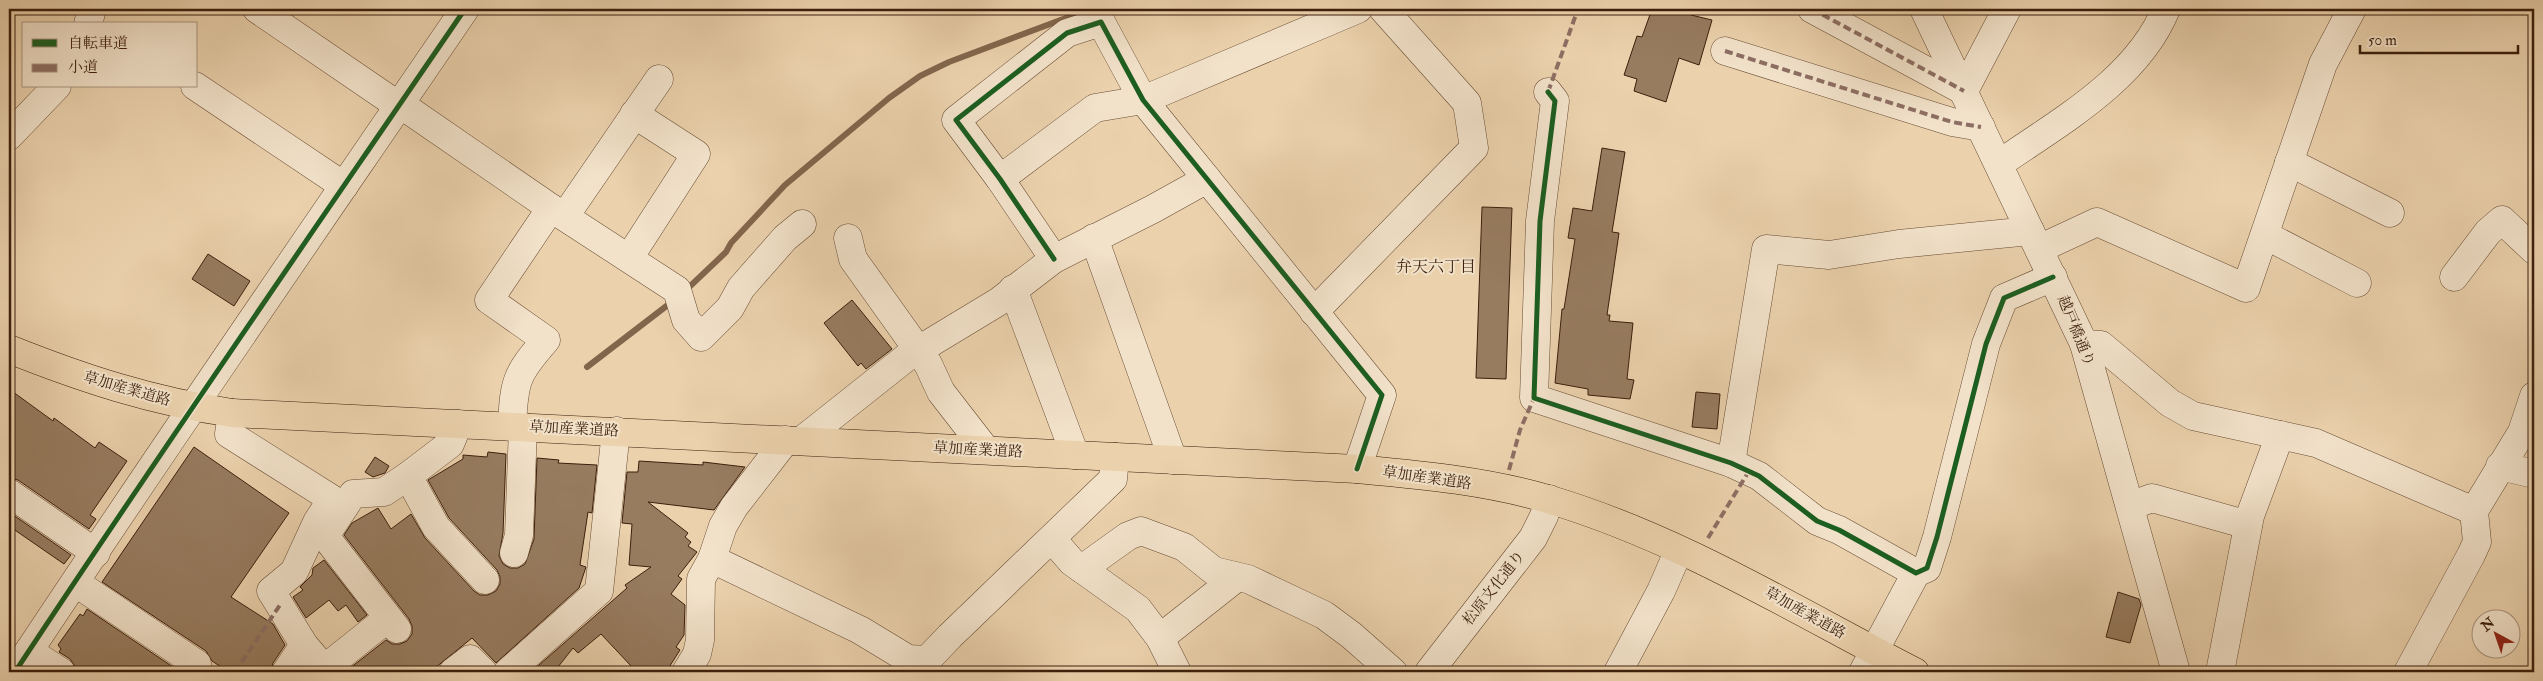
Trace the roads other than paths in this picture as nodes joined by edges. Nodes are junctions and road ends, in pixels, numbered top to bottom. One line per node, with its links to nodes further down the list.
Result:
1 (257, 9): 17 (street)
2 (465, 9): 17 (street)
3 (1358, 9): 16 (street)
4 (1383, 9): 40 (street)
5 (1812, 9): 14 (street)
6 (1924, 9): 14 (street, 越戸橋通り)
7 (2007, 9): 14 (street)
8 (2348, 10): 21 (street)
9 (2164, 15): 22 (street)
10 (1725, 52): 19 (street)
11 (659, 79): 18 (street)
12 (55, 88): 20 (street)
13 (198, 88): 25 (street)
14 (1964, 91): 19 (street, 越戸橋通り)
15 (1548, 92): 56 (street)
16 (1142, 100): 23 (street); 23 (street); 24 (street)
17 (399, 105): 25 (street); 26 (street)
18 (634, 114): 26 (street); 34 (street)
19 (1981, 127): 22 (street, 越戸橋通り)
20 (9, 136)
21 (2289, 162): 27 (street); 29 (street)
22 (1999, 164): 32 (street, 越戸橋通り)
23 (1000, 179): 35 (street)
24 (1207, 179): 31 (street); 40 (street)
25 (344, 186): 45 (street)
26 (558, 212): 34 (street); 48 (street)
27 (2390, 213)
28 (802, 224): 34 (street)
29 (2265, 235): 32 (street); 38 (street)
30 (848, 238): 43 (street)
31 (1094, 238): 35 (street); 55 (street)
32 (2035, 240): 36 (street, 越戸橋通り); 56 (street)
33 (2534, 250): 37 (street)
34 (629, 258)
35 (1054, 259): 39 (street)
36 (2053, 277): 41 (street, 越戸橋通り); 73 (street)
37 (2454, 277)
38 (2357, 283)
39 (1013, 289): 43 (street); 53 (street)
40 (1314, 312): 58 (street)
41 (2084, 344): 50 (street); 63 (street, 越戸橋通り)
42 (9, 349): 45 (main road, 草加産業道路)
43 (918, 350): 51 (street); 52 (street)
44 (2534, 396): 57 (street)
45 (192, 407): 46 (main road, 草加産業道路); 69 (street)
46 (232, 413): 47 (main road, 草加産業道路); 67 (street)
47 (458, 424): 48 (main road, 草加産業道路); 60 (street)
48 (517, 426): 49 (main road, 草加産業道路); 70 (street)
49 (616, 432): 51 (main road, 草加産業道路); 89 (street)
50 (2280, 435): 64 (street); 65 (street)
51 (794, 441): 52 (main road, 草加産業道路); 71 (street)
52 (986, 450): 53 (main road, 草加産業道路)
53 (1075, 455): 54 (main road, 草加産業道路)
54 (1116, 457): 55 (main road, 草加産業道路); 66 (street)
55 (1173, 460): 58 (main road, 草加産業道路)
56 (1731, 462): 73 (street)
57 (2500, 466): 59 (street); 64 (street)
58 (1357, 469): 62 (main road, 草加産業道路)
59 (2534, 474)
60 (408, 476): 67 (street); 75 (street)
61 (9, 493): 69 (street)
62 (1549, 499): 68 (main road, 草加産業道路); 93 (street, 松原文化通り)
63 (2130, 506): 65 (street); 96 (street, 越戸橋通り)
64 (2474, 511): 82 (street)
65 (2248, 525): 97 (street)
66 (1052, 539): 72 (street); 81 (street)
67 (318, 541): 78 (street); 83 (street)
68 (1679, 550): 80 (main road, 草加産業道路); 94 (street)
69 (96, 553): 76 (street)
70 (514, 553)
71 (712, 559): 81 (street); 90 (street)
72 (1082, 569): 74 (street); 77 (street)
73 (1916, 573): 80 (street)
74 (1236, 578): 77 (street); 92 (street)
75 (485, 580)
76 (76, 583): 79 (street); 85 (street)
77 (1160, 638): 91 (street)
78 (304, 646): 83 (street); 86 (street)
79 (22, 662): 84 (street)
80 (1868, 662): 95 (main road, 草加産業道路)
81 (923, 666)
82 (2413, 670)
83 (325, 671)
84 (61, 672)
85 (192, 672)
86 (286, 672)
87 (452, 672): 88 (street)
88 (483, 672)
89 (508, 672)
90 (686, 672)
91 (1177, 672)
92 (1394, 672)
93 (1429, 672)
94 (1618, 672)
95 (1915, 672)
96 (2176, 672)
97 (2220, 672)

